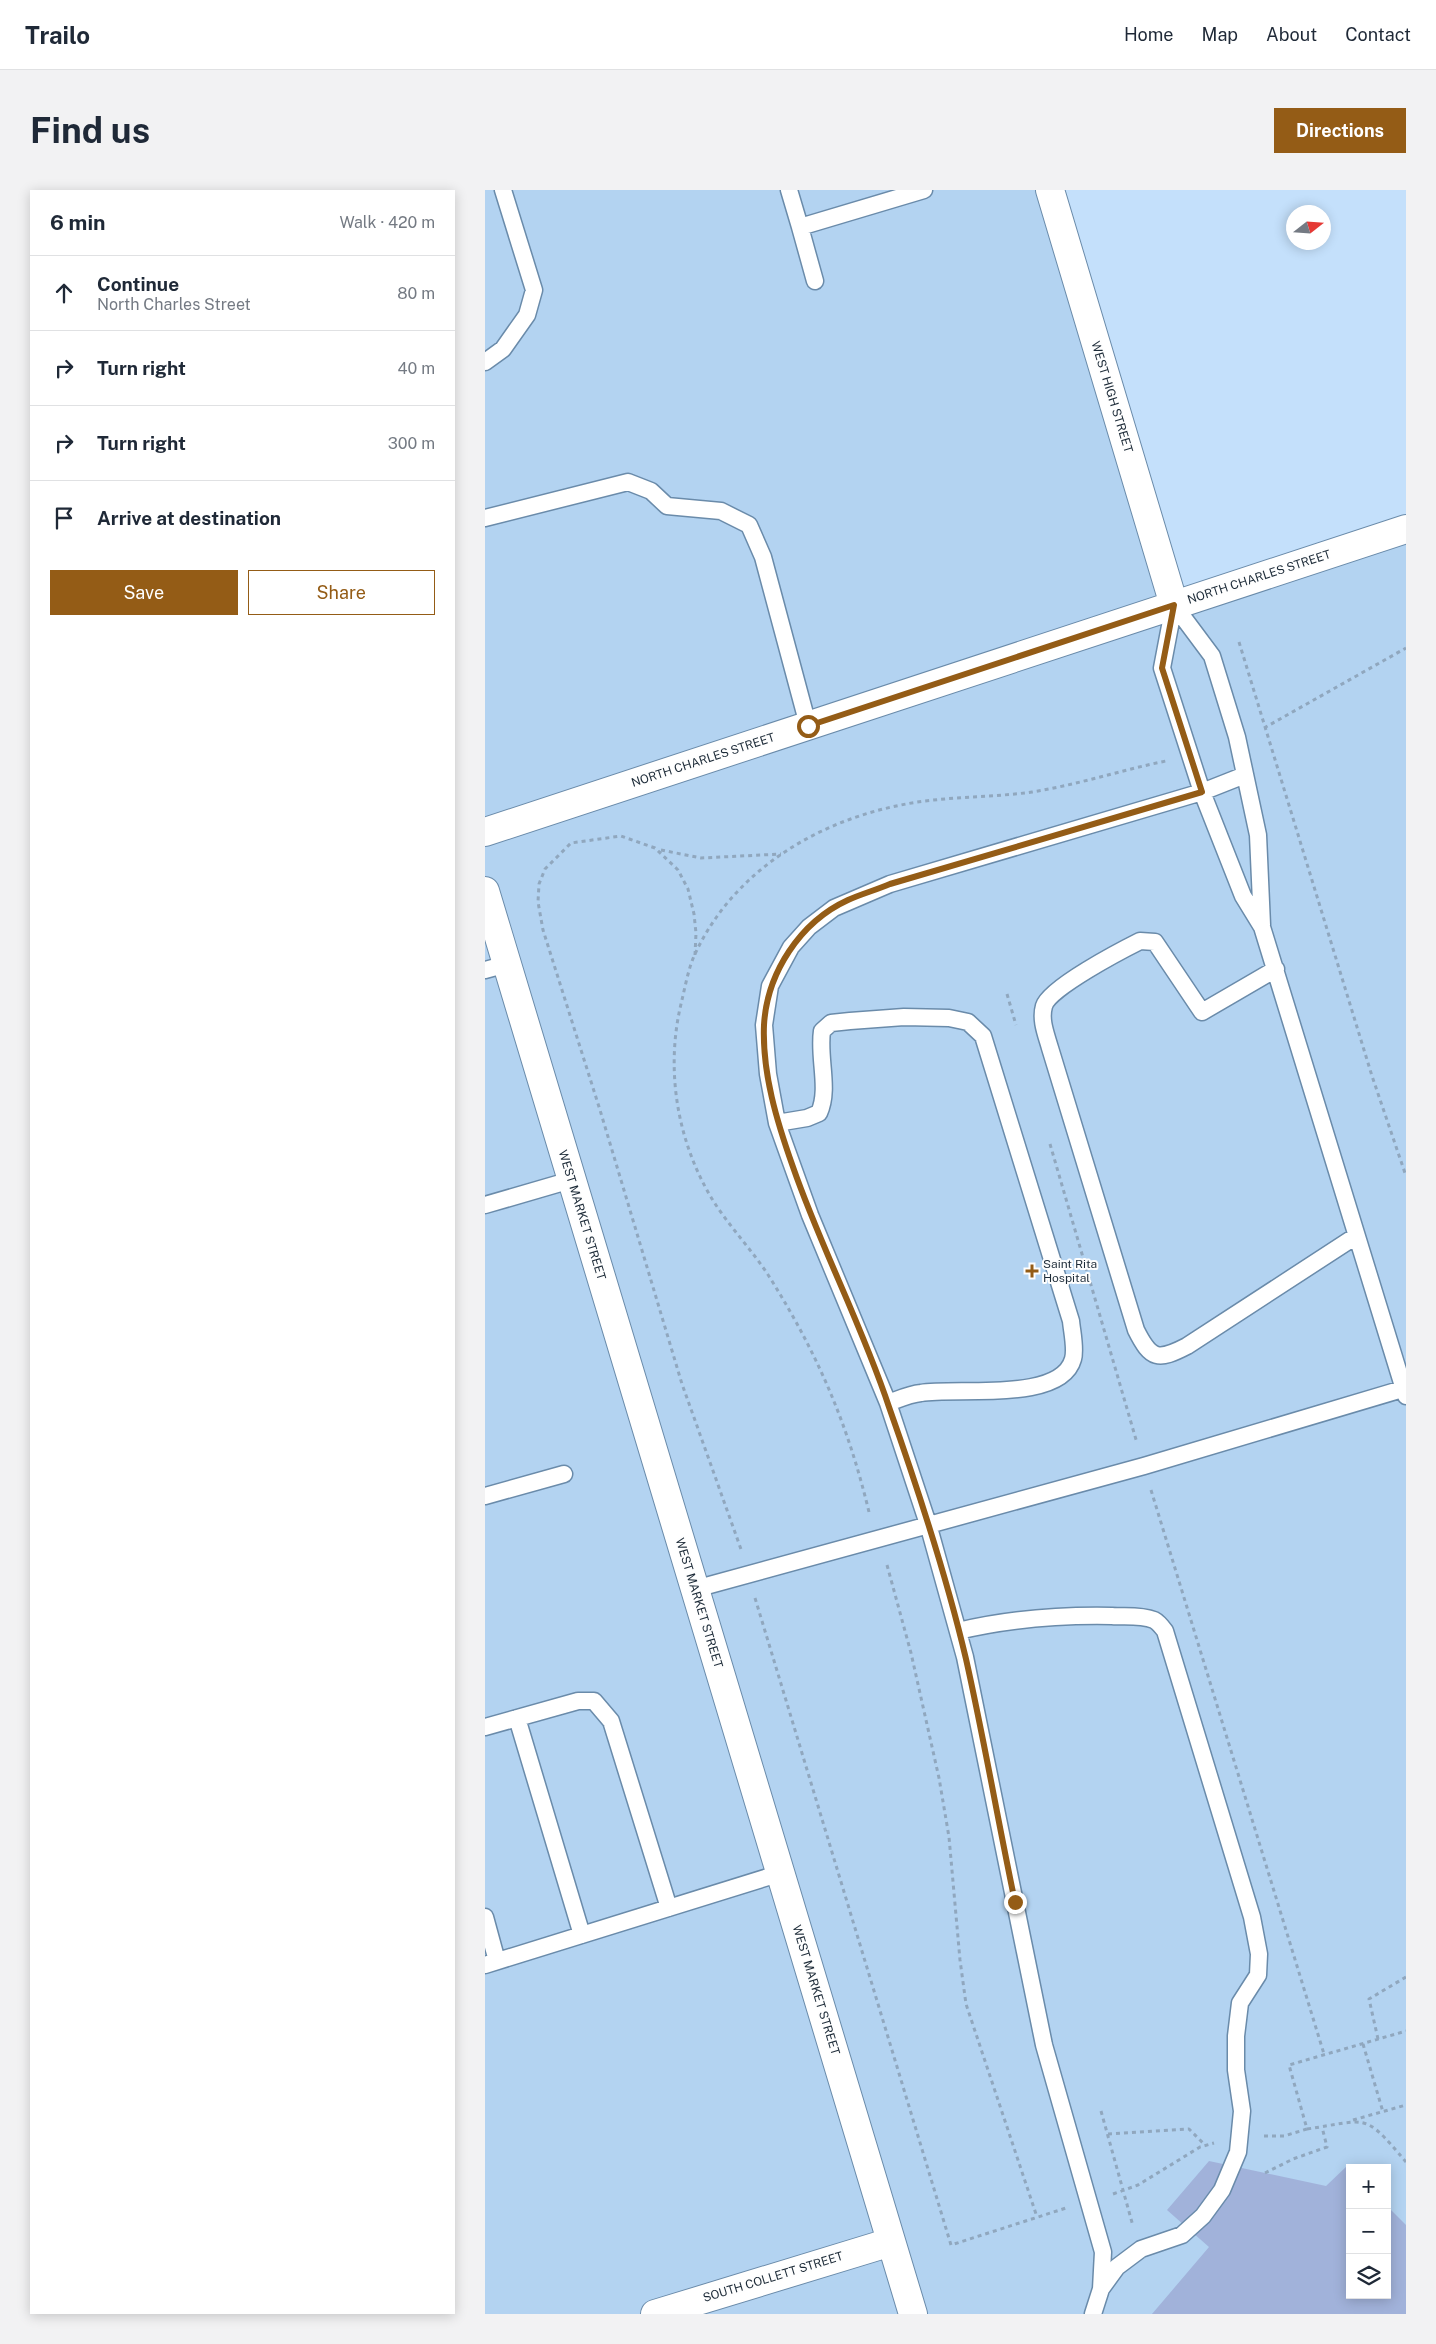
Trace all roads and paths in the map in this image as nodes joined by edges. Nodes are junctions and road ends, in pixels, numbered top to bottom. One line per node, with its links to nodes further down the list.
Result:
1 (503, 190): 7 (lane)
2 (789, 190): 5 (lane)
3 (924, 190): 5 (lane)
4 (1050, 190): 10 (street, WEST HIGH STREET)
5 (800, 227): 6 (lane)
6 (815, 281)
7 (485, 362)
8 (485, 518): 13 (lane)
9 (1406, 529): 10 (street, NORTH CHARLES STREET)
10 (1174, 605): 13 (street, NORTH CHARLES STREET); 15 (lane); 16 (lane)
11 (1239, 642): 14 (path)
12 (1406, 648): 14 (path)
13 (808, 726): 17 (street, NORTH CHARLES STREET)
14 (1264, 728): 29 (path)
15 (1245, 775): 16 (lane); 21 (lane)
16 (1202, 792): 21 (lane); 27 (lane)
17 (485, 832)
18 (655, 848): 19 (path); 22 (path); 40 (path)
19 (781, 854)
20 (485, 891): 23 (street, WEST MARKET STREET)
21 (1262, 927): 24 (lane)
22 (695, 955)
23 (496, 966): 30 (street, WEST MARKET STREET)
24 (1276, 969): 32 (lane); 32 (lane)
25 (1007, 994): 26 (path)
26 (1018, 1032)
27 (777, 1122): 34 (lane); 34 (lane)
28 (1048, 1136): 35 (path)
29 (1406, 1176)
30 (571, 1180): 31 (lane); 41 (street, WEST MARKET STREET)
31 (485, 1205)
32 (1356, 1236): 33 (lane)
33 (1405, 1391): 35 (lane)
34 (888, 1403): 38 (lane)
35 (1144, 1466): 38 (lane); 54 (path)
36 (564, 1474): 37 (lane)
37 (485, 1496)
38 (928, 1524): 40 (lane); 42 (lane)
39 (887, 1565): 68 (path)
40 (748, 1574): 41 (lane); 68 (path)
41 (695, 1589): 45 (street, WEST MARKET STREET)
42 (958, 1631): 62 (lane); 67 (lane)
43 (517, 1718): 44 (lane); 46 (lane); 48 (lane)
44 (485, 1727)
45 (781, 1873): 46 (lane); 70 (street, WEST MARKET STREET)
46 (669, 1908): 48 (lane)
47 (485, 1918): 49 (lane)
48 (582, 1935): 49 (lane)
49 (491, 1963)
50 (1406, 1977): 52 (path)
51 (1406, 2031): 52 (path)
52 (1378, 2039): 53 (path)
53 (1363, 2044): 54 (path); 57 (path)
54 (1324, 2054): 60 (path)
55 (1406, 2105): 57 (path)
56 (1101, 2111): 61 (path)
57 (1383, 2112): 58 (path)
58 (1351, 2121): 59 (path); 64 (path)
59 (1322, 2127): 60 (path); 65 (path)
60 (1307, 2129): 62 (path)
61 (1108, 2134): 63 (path); 66 (path)
62 (1239, 2137): 63 (path); 71 (lane)
63 (1205, 2145): 66 (path)
64 (1406, 2162)
65 (1265, 2173)
66 (1123, 2190): 67 (path); 69 (path)
67 (1087, 2202): 68 (path); 71 (lane)
68 (1037, 2218)
69 (1134, 2228)
70 (891, 2242): 72 (street, SOUTH COLLETT STREET); 73 (street, WEST MARKET STREET)
71 (1101, 2290): 74 (lane)
72 (655, 2314)
73 (913, 2314)
74 (1093, 2314)

